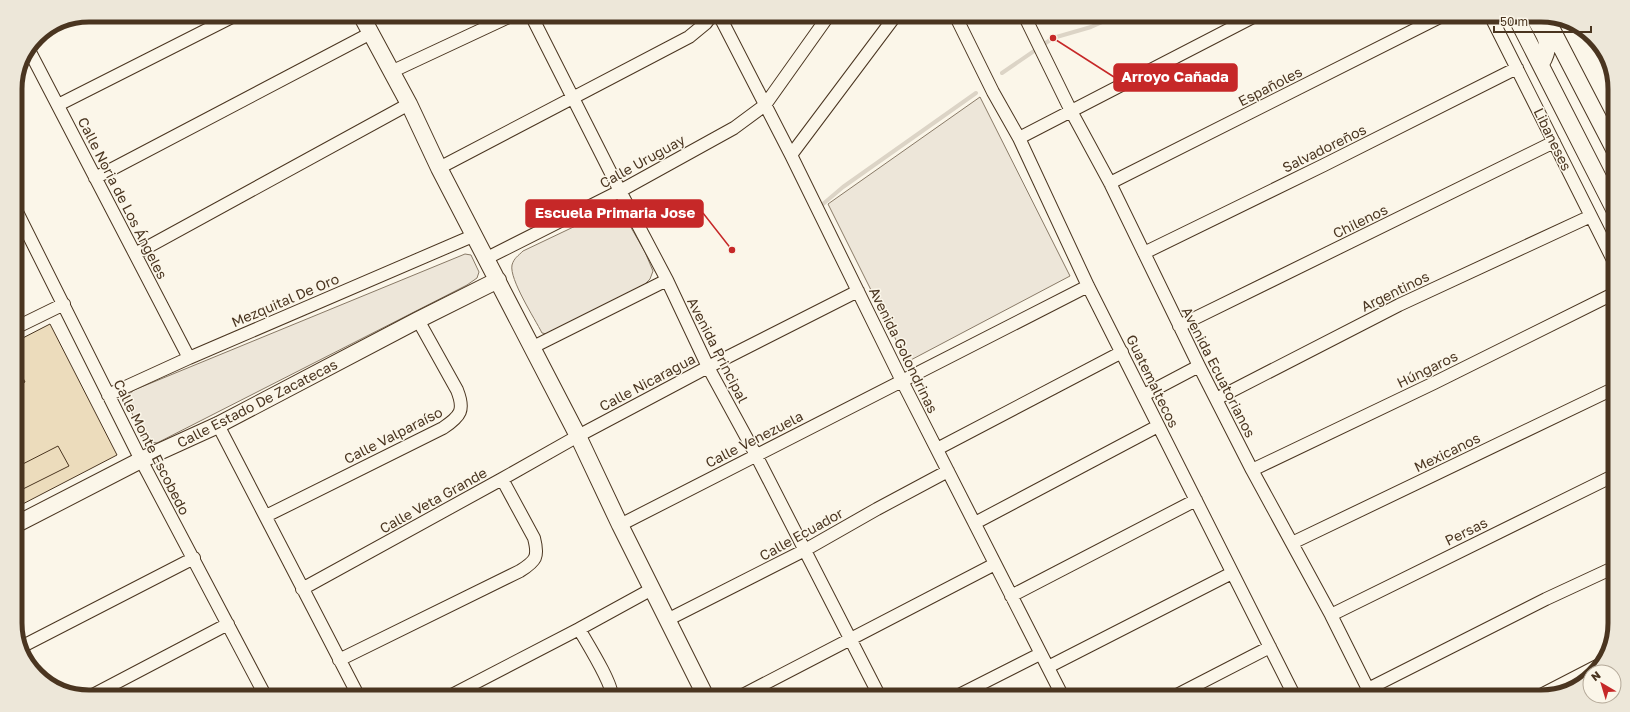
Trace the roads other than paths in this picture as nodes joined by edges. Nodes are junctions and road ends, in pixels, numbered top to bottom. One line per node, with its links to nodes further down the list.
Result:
1 (222, 22): 24 (street)
2 (365, 22): 17 (main road)
3 (498, 22): 21 (street)
4 (534, 22): 22 (street, Avenida Principal)
5 (707, 22): 22 (street)
6 (723, 22): 25 (street, Avenida Golondrinas)
7 (824, 22): 25 (street, Calle Uruguay)
8 (891, 22): 30 (street)
9 (958, 22): 27 (street, Guatemaltecos)
10 (1027, 22): 26 (street, Avenida Ecuatorianos)
11 (1243, 22): 26 (street)
12 (1430, 22): 33 (street, Españoles)
13 (1494, 22): 20 (street, Libaneses)
14 (1519, 22): 19 (main road, Libaneses)
15 (1537, 22): 19 (main road)
16 (1548, 23): 28 (main road)
17 (372, 33): 21 (main road); 32 (street)
18 (32, 55): 24 (street, Calle Noria de Los Ángeles)
19 (1541, 64): 35 (main road, Libaneses)
20 (1517, 68): 29 (street, Libaneses); 40 (street, Salvadoreños)
21 (393, 71): 23 (main road)
22 (572, 99): 31 (street); 34 (street, Avenida Principal)
23 (410, 104): 31 (main road); 41 (street)
24 (58, 105): 32 (street, Calle Noria de Los Ángeles)
25 (765, 105): 30 (street, Avenida Golondrinas); 34 (street, Calle Uruguay)
26 (1071, 111): 27 (street); 33 (street, Avenida Ecuatorianos)
27 (1018, 138): 45 (street, Guatemaltecos)
28 (1608, 138)
29 (1554, 142): 36 (street, Libaneses); 51 (street, Chilenos)
30 (791, 155): 46 (street, Avenida Golondrinas)
31 (439, 168): 38 (main road)
32 (96, 178): 41 (street, Calle Noria de Los Ángeles)
33 (1110, 183): 40 (street, Avenida Ecuatorianos)
34 (620, 191): 42 (street, Calle Uruguay); 44 (street, Avenida Principal)
35 (1608, 197)
36 (1591, 216): 39 (street, Libaneses); 61 (street, Argentinos)
37 (22, 232): 48 (street, Calle Monte Escobedo)
38 (475, 235): 42 (main road); 54 (street, Mezquital De Oro)
39 (1608, 250)
40 (1144, 253): 51 (street, Avenida Ecuatorianos)
41 (135, 254): 54 (street, Calle Noria de Los Ángeles)
42 (486, 258): 43 (main road)
43 (498, 280): 49 (main road, Calle Estado De Zacatecas); 52 (main road)
44 (667, 280): 52 (street); 56 (street, Avenida Principal)
45 (1088, 286): 53 (street, Guatemaltecos); 57 (street, Calle Venezuela)
46 (858, 291): 56 (street, Calle Nicaragua); 57 (street, Avenida Golondrinas)
47 (1608, 296): 68 (street, Húngaros)
48 (64, 304): 50 (street); 59 (street, Calle Monte Escobedo)
49 (418, 320): 62 (main road, Calle Estado De Zacatecas); 73 (street, Calle Valparaíso)
50 (22, 325)
51 (1179, 326): 55 (street, Avenida Ecuatorianos)
52 (533, 347): 64 (main road)
53 (1122, 352): 60 (street, Guatemaltecos); 65 (street)
54 (189, 358): 59 (street, Mezquital De Oro)
55 (1199, 366): 60 (street); 61 (street, Avenida Ecuatorianos)
56 (708, 367): 64 (street, Calle Nicaragua); 66 (street, Avenida Principal)
57 (902, 381): 65 (street, Avenida Golondrinas); 66 (street, Calle Venezuela)
58 (1608, 391): 77 (street, Mexicanos)
59 (108, 395): 67 (street, Calle Monte Escobedo)
60 (1144, 395): 63 (street, Guatemaltecos)
61 (1216, 399): 68 (street, Avenida Ecuatorianos)
62 (218, 424): 67 (main road, Calle Estado De Zacatecas); 73 (street)
63 (1158, 426): 72 (street, Guatemaltecos); 75 (street)
64 (578, 436): 70 (street, Calle Veta Grande); 76 (main road)
65 (937, 449): 69 (street, Avenida Golondrinas)
66 (756, 455): 76 (street, Calle Venezuela); 78 (street, Avenida Principal)
67 (141, 460): 74 (main road, Calle Estado De Zacatecas); 79 (street, Calle Monte Escobedo)
68 (1252, 470): 77 (street, Avenida Ecuatorianos)
69 (948, 471): 75 (street, Avenida Golondrinas); 78 (street, Calle Ecuador)
70 (502, 479): 83 (street, Calle Veta Grande); 94 (street)
71 (1608, 479): 86 (street, Persas)
72 (1196, 500): 82 (street, Guatemaltecos); 85 (street)
73 (266, 516): 83 (street)
74 (22, 521)
75 (975, 523): 80 (street, Avenida Golondrinas)
76 (620, 525): 84 (main road)
77 (1292, 543): 86 (street, Avenida Ecuatorianos)
78 (805, 550): 87 (street, Calle Ecuador); 90 (street, Avenida Principal)
79 (194, 558): 88 (street, Calle Monte Escobedo); 91 (street)
80 (995, 564): 85 (street, Avenida Golondrinas); 90 (street)
81 (1608, 570): 111 (street)
82 (1232, 573): 92 (street, Guatemaltecos); 95 (street)
83 (302, 589): 94 (street)
84 (652, 589): 87 (main road); 89 (street)
85 (1011, 596): 93 (street, Avenida Golondrinas)
86 (1331, 615): 110 (street, Avenida Ecuatorianos)
87 (667, 620): 103 (main road)
88 (228, 624): 98 (street); 99 (street, Calle Monte Escobedo)
89 (579, 629): 101 (street); 102 (street)
90 (851, 640): 104 (street); 105 (street, Avenida Principal)
91 (26, 645)
92 (1270, 647): 108 (street); 109 (street, Guatemaltecos)
93 (1040, 654): 95 (street, Avenida Golondrinas); 106 (street)
94 (338, 660): 100 (street)
95 (1048, 667): 107 (street, Avenida Golondrinas)
96 (1582, 674): 97 (street)
97 (1553, 689)
98 (102, 690)
99 (262, 690)
100 (355, 690)
101 (461, 690)
102 (611, 690)
103 (702, 690)
104 (753, 690)
105 (876, 690)
106 (969, 690)
107 (1060, 690)
108 (1187, 690)
109 (1291, 690)
110 (1368, 690)
111 (1376, 690)

